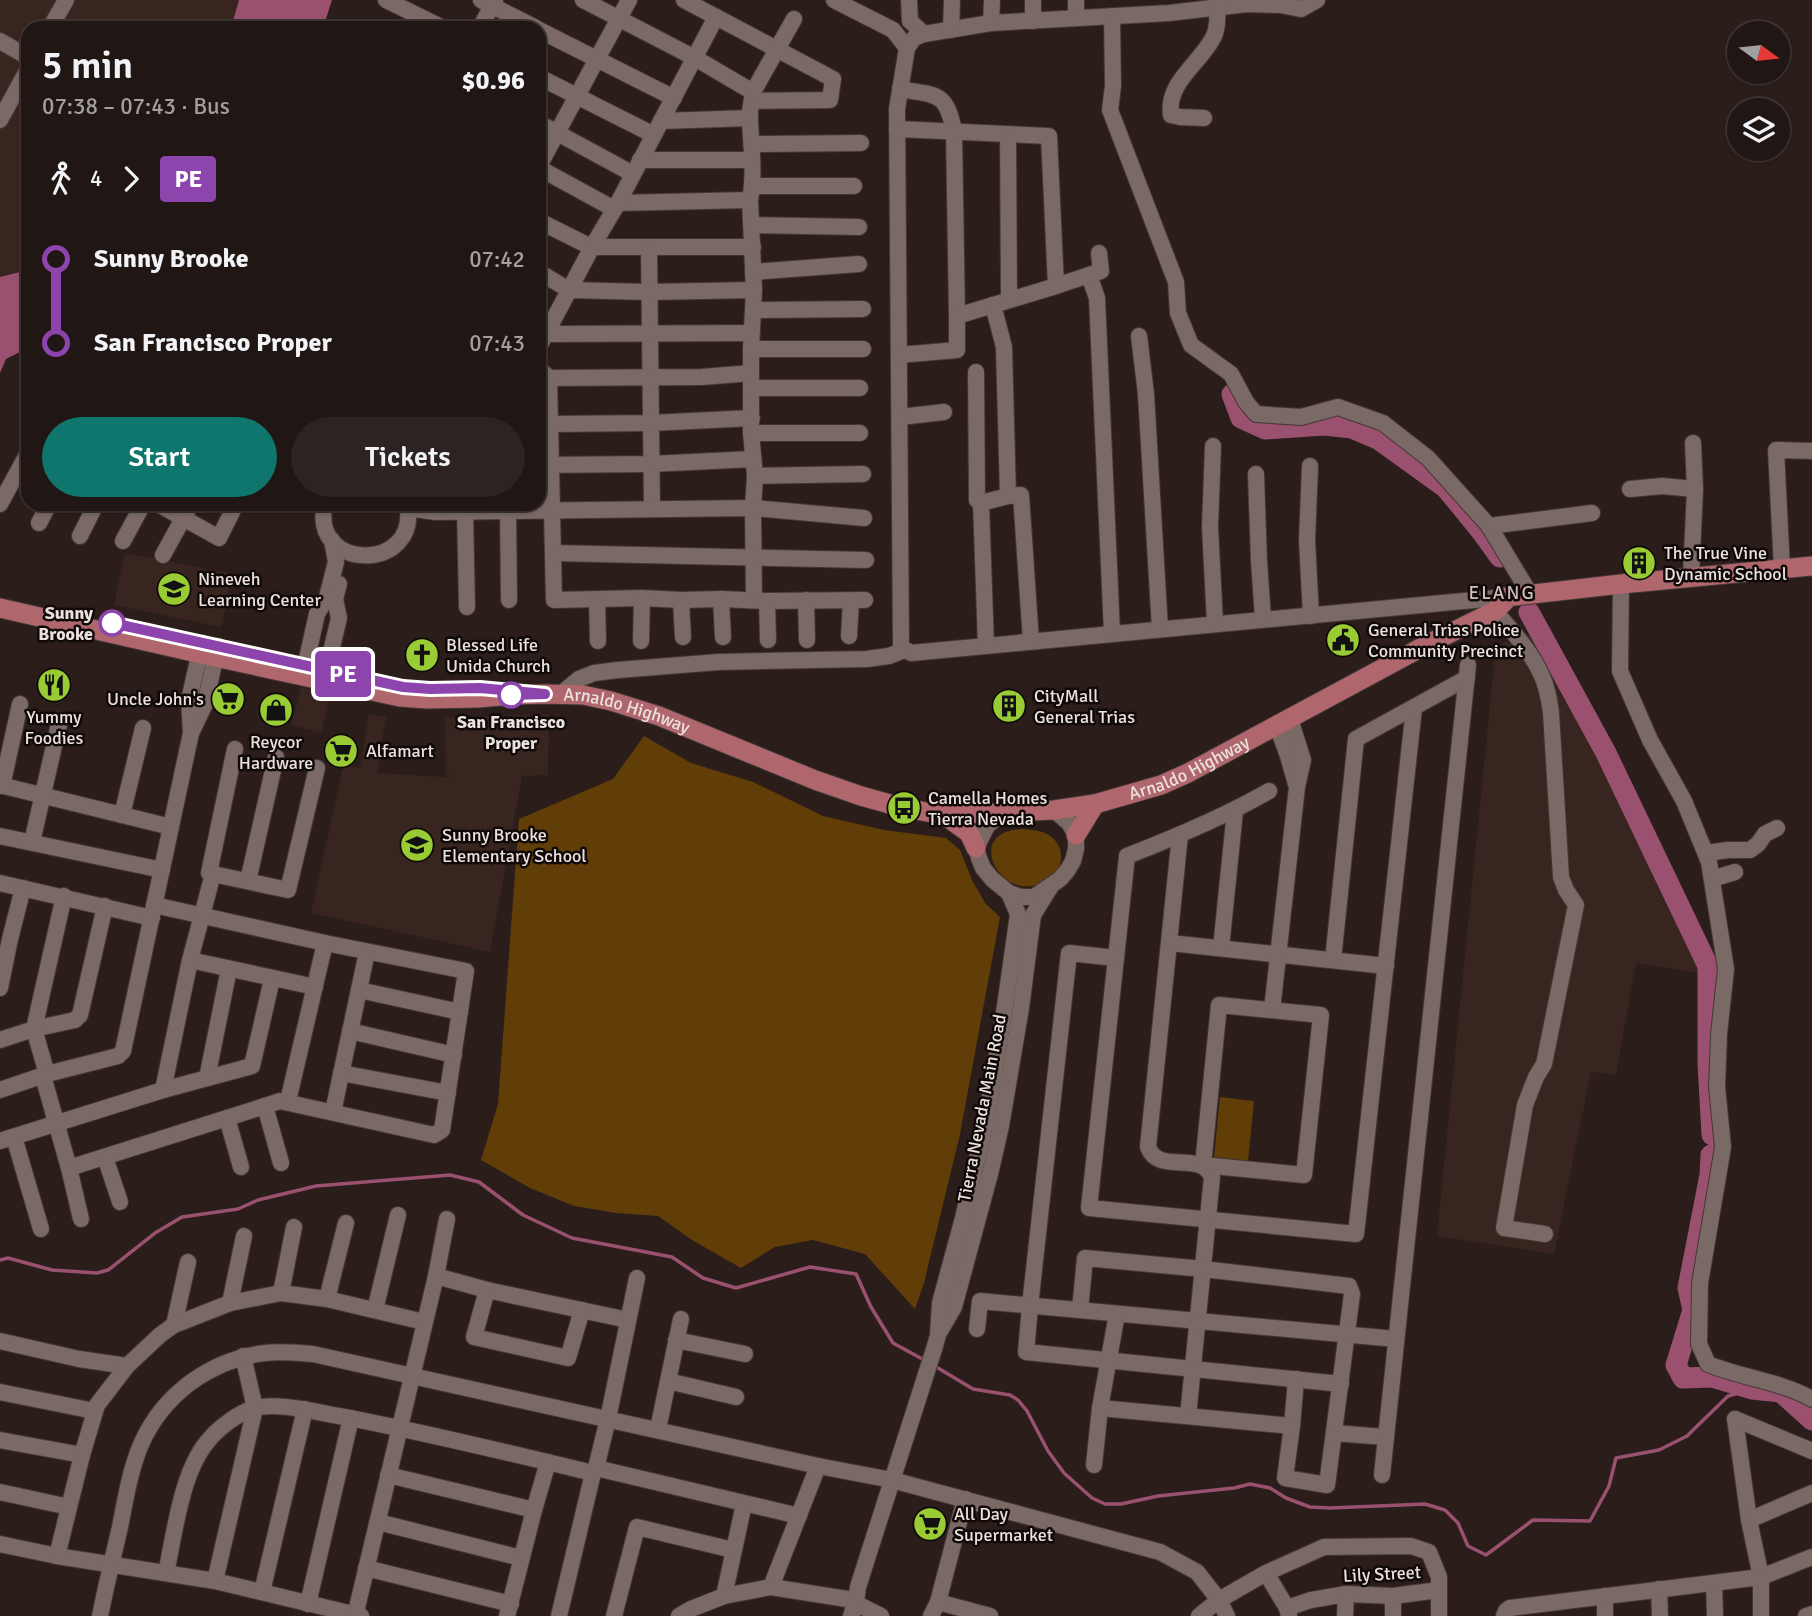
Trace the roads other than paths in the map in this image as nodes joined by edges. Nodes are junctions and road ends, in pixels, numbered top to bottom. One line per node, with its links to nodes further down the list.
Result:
1 (66, 0): 22 (street)
2 (386, 0): 23 (street)
3 (583, 0): 20 (street)
4 (629, 0): 20 (street)
5 (684, 0): 18 (street)
6 (834, 0): 16 (street)
7 (909, 0): 30 (street)
8 (952, 0): 28 (street)
9 (992, 0): 27 (street)
10 (1033, 0): 26 (street)
11 (1076, 0): 19 (street)
12 (1317, 0): 14 (street)
13 (489, 2): 24 (street); 25 (street)
14 (1217, 4): 15 (street); 44 (street)
15 (1169, 6): 17 (street)
16 (866, 8): 32 (street)
17 (1120, 10): 19 (street); 132 (street)
18 (716, 17): 33 (street); 35 (street)
19 (1076, 18): 26 (street)
20 (619, 19): 35 (street); 36 (street)
21 (794, 19): 33 (street)
22 (54, 21)
23 (429, 21)
24 (482, 21)
25 (523, 21)
26 (1033, 21): 27 (street)
27 (991, 23): 28 (street)
28 (951, 30): 30 (street)
29 (546, 33): 36 (street)
30 (924, 34): 32 (street)
31 (0, 41): 34 (street)
32 (907, 48): 39 (street)
33 (777, 50): 42 (street); 42 (street)
34 (21, 53)
35 (695, 58): 41 (street); 42 (street)
36 (597, 59): 40 (street); 41 (street)
37 (546, 81): 40 (street)
38 (21, 82): 45 (street)
39 (900, 89): 48 (street); 49 (street)
40 (578, 97): 47 (street); 50 (street)
41 (674, 97): 47 (street)
42 (753, 97): 43 (street)
43 (750, 118): 47 (street); 53 (street)
44 (1204, 118)
45 (0, 120)
46 (546, 126): 50 (street)
47 (658, 128): 55 (street)
48 (897, 129): 49 (street); 86 (street)
49 (954, 131): 51 (street); 79 (street)
50 (559, 133): 54 (street); 55 (street)
51 (1008, 134): 71 (street); 75 (street)
52 (861, 143): 53 (street)
53 (752, 152): 55 (street); 58 (street)
54 (546, 155)
55 (637, 167): 59 (street)
56 (546, 171): 59 (street)
57 (854, 186): 58 (street)
58 (751, 193): 59 (street); 61 (street)
59 (616, 206): 63 (street)
60 (546, 225): 63 (street)
61 (752, 225): 62 (street); 64 (street)
62 (859, 227)
63 (593, 247): 65 (street); 72 (street)
64 (753, 247): 65 (street); 68 (street)
65 (649, 248): 74 (street)
66 (1099, 253): 69 (street)
67 (859, 264): 68 (street)
68 (753, 272): 73 (street)
69 (1089, 275): 71 (street); 160 (street)
70 (546, 276): 72 (street)
71 (1056, 286): 75 (street)
72 (569, 290): 74 (street); 80 (street)
73 (754, 290): 74 (street); 78 (street)
74 (648, 292): 82 (street)
75 (1009, 300): 76 (street)
76 (993, 305): 79 (street); 112 (street)
77 (863, 309): 78 (street)
78 (752, 310): 84 (street)
79 (957, 316): 86 (street)
80 (546, 327)
81 (546, 330): 82 (street)
82 (649, 333): 84 (street); 89 (street)
83 (1139, 336): 159 (street)
84 (751, 341): 85 (street); 90 (street)
85 (863, 349)
86 (899, 355): 93 (street)
87 (976, 372): 113 (street)
88 (546, 373): 89 (street)
89 (649, 378): 90 (street); 95 (street)
90 (751, 381): 91 (street); 96 (street)
91 (860, 387)
92 (944, 412): 93 (street)
93 (900, 416): 171 (street)
94 (546, 422): 95 (street)
95 (650, 423): 96 (street); 103 (street)
96 (751, 426): 97 (street); 101 (street)
97 (860, 433)
98 (1693, 443): 111 (street)
99 (1213, 446): 158 (street)
100 (1812, 452): 142 (street)
101 (754, 459): 103 (street); 109 (street)
102 (546, 464): 103 (street)
103 (650, 464): 118 (street)
104 (21, 466): 114 (street)
105 (1311, 466): 156 (street)
106 (546, 470): 117 (street)
107 (863, 474): 109 (street)
108 (1256, 474): 157 (street)
109 (755, 475): 115 (street)
110 (1630, 489): 111 (street)
111 (1695, 489): 143 (street)
112 (1008, 496): 113 (street); 168 (street)
113 (981, 503): 169 (street)
114 (0, 504)
115 (753, 508): 118 (street); 130 (street); 139 (street)
116 (546, 509): 117 (street)
117 (552, 509): 118 (street); 136 (street)
118 (652, 509)
119 (45, 511): 131 (street)
120 (92, 511): 133 (street)
121 (139, 511): 135 (street)
122 (187, 511): 123 (street); 137 (street)
123 (232, 511)
124 (325, 511): 134 (street)
125 (407, 511): 138 (street)
126 (431, 511): 127 (street)
127 (465, 511): 155 (street)
128 (508, 511): 148 (street)
129 (1592, 513): 132 (street)
130 (864, 518)
131 (39, 523)
132 (1489, 526): 145 (street)
133 (79, 536)
134 (332, 540): 138 (street); 172 (street)
135 (124, 541)
136 (553, 553): 139 (street); 149 (street)
137 (163, 555)
138 (356, 555): 173 (street)
139 (754, 557): 140 (street); 151 (street)
140 (866, 560)
141 (1812, 566): 142 (main road, Arnaldo Highway)
142 (1782, 569): 143 (main road, Arnaldo Highway)
143 (1691, 577): 144 (main road, Arnaldo Highway)
144 (1621, 584): 145 (main road, Arnaldo Highway); 199 (street)
145 (1530, 594): 153 (main road, Arnaldo Highway)
146 (642, 598): 149 (street); 150 (street); 167 (street)
147 (721, 598): 150 (street); 151 (street); 163 (street)
148 (509, 600)
149 (597, 600): 165 (street)
150 (681, 600): 162 (street)
151 (760, 600): 152 (street); 166 (street)
152 (806, 600): 161 (street); 164 (street)
153 (1501, 604): 156 (street); 178 (main road, Arnaldo Highway); 258 (street)
154 (0, 606): 170 (main road, Arnaldo Highway)
155 (467, 607)
156 (1311, 615): 157 (street)
157 (1263, 619): 158 (street)
158 (1215, 623): 159 (street)
159 (1160, 628): 160 (street)
160 (1112, 633): 168 (street)
161 (849, 636)
162 (683, 637)
163 (723, 637)
164 (807, 639)
165 (598, 640)
166 (768, 640)
167 (641, 641)
168 (1031, 641): 169 (street)
169 (986, 646): 171 (street)
170 (209, 650): 172 (main road, Arnaldo Highway); 192 (street)
171 (904, 650): 174 (street)
172 (304, 671): 173 (main road, Arnaldo Highway)
173 (325, 676): 174 (main road, Arnaldo Highway)
174 (553, 694): 191 (main road, Arnaldo Highway)
175 (20, 704): 183 (street)
176 (1414, 708): 220 (street); 221 (street); 280 (street)
177 (60, 720): 185 (street)
178 (1284, 723): 186 (main road, Arnaldo Highway); 217 (street)
179 (143, 728): 190 (street)
180 (235, 749): 202 (street)
181 (276, 757): 204 (street)
182 (317, 768): 204 (street)
183 (1, 786): 185 (street)
184 (1269, 791): 188 (street)
185 (42, 794): 190 (street); 197 (street)
186 (1095, 804): 187 (main road, Arnaldo Highway); 194 (main road)
187 (1054, 810): 189 (main road, Arnaldo Highway); 194 (street)
188 (1235, 811): 195 (street); 215 (street)
189 (1003, 812): 191 (main road, Arnaldo Highway); 198 (street)
190 (122, 815): 192 (street)
191 (944, 815): 198 (main road)
192 (170, 827): 200 (street)
193 (1777, 828): 199 (street)
194 (1076, 835): 206 (street)
195 (1180, 835): 214 (street); 218 (street)
196 (0, 836): 197 (street)
197 (32, 842): 200 (street)
198 (976, 848): 208 (street)
199 (1706, 853): 203 (street)
200 (162, 870): 211 (street)
201 (1735, 872): 203 (street)
202 (213, 874): 204 (street); 212 (street)
203 (1712, 879): 295 (street)
204 (248, 881)
205 (0, 883): 207 (street)
206 (1051, 886): 208 (street); 283 (street, Tierra Nevada Main Road)
207 (23, 888): 209 (street); 224 (street)
208 (1009, 893): 283 (street, Tierra Nevada Main Road)
209 (64, 896): 210 (street); 229 (street)
210 (105, 906): 211 (street); 229 (street)
211 (153, 911): 212 (street); 234 (street)
212 (202, 916): 213 (street); 219 (street)
213 (325, 943): 216 (street); 225 (street)
214 (1170, 943): 215 (street); 247 (street)
215 (1221, 948): 217 (street)
216 (368, 952): 226 (street); 228 (street)
217 (1278, 954): 220 (street); 227 (street)
218 (1116, 958): 254 (street); 268 (street)
219 (190, 960): 222 (street); 237 (street)
220 (1333, 960): 221 (street)
221 (1386, 965): 254 (street)
222 (229, 969): 223 (street); 235 (street)
223 (272, 979): 225 (street); 235 (street)
224 (0, 988)
225 (315, 988): 239 (street)
226 (359, 990): 228 (street); 230 (street)
227 (1272, 1010): 247 (street); 247 (street)
228 (460, 1013): 232 (street)
229 (34, 1029): 231 (street); 234 (street)
230 (350, 1031): 232 (street); 233 (street)
231 (0, 1040)
232 (454, 1055): 238 (street)
233 (341, 1073): 238 (street); 241 (street)
234 (45, 1075): 236 (street); 243 (street)
235 (207, 1078): 237 (street)
236 (0, 1090)
237 (163, 1090): 243 (street)
238 (448, 1093): 241 (street)
239 (288, 1101): 240 (street); 241 (street)
240 (265, 1106): 242 (street); 246 (street)
241 (333, 1112)
242 (227, 1118): 245 (street); 248 (street)
243 (56, 1124): 244 (street); 249 (street)
244 (7, 1139): 257 (street)
245 (105, 1157): 249 (street); 250 (street)
246 (281, 1164)
247 (1203, 1165): 254 (street)
248 (241, 1167)
249 (69, 1168): 252 (street)
250 (120, 1202)
251 (398, 1215): 269 (street)
252 (81, 1219)
253 (447, 1219): 262 (street)
254 (1208, 1220): 261 (street)
255 (346, 1223): 266 (street)
256 (294, 1227): 265 (street)
257 (41, 1229)
258 (1545, 1234)
259 (244, 1236): 267 (street)
260 (188, 1262): 277 (street)
261 (1203, 1269): 271 (street); 275 (street); 279 (street)
262 (436, 1276): 264 (street); 276 (street)
263 (637, 1278): 274 (street)
264 (487, 1290): 270 (street); 270 (street)
265 (281, 1293): 266 (street); 267 (street)
266 (327, 1299): 269 (street)
267 (230, 1303): 277 (street)
268 (1030, 1306): 271 (street); 278 (street); 286 (street)
269 (375, 1310): 276 (street)
270 (582, 1310): 274 (street)
271 (1080, 1310): 272 (street)
272 (1117, 1314): 275 (street); 286 (street)
273 (681, 1319): 281 (street)
274 (628, 1320): 302 (street)
275 (1198, 1321): 279 (street); 288 (street)
276 (424, 1322): 289 (street)
277 (174, 1325): 287 (street)
278 (977, 1329)
279 (1346, 1336): 280 (street); 292 (street)
280 (1396, 1339): 307 (street)
281 (676, 1340): 284 (street); 291 (street)
282 (0, 1341): 287 (street)
283 (936, 1341): 317 (street, Tierra Nevada Main Road)
284 (745, 1354)
285 (243, 1356): 289 (street); 296 (street); 332 (street)
286 (1108, 1360): 288 (street); 297 (street)
287 (127, 1366): 299 (street)
288 (1193, 1368): 290 (street); 300 (street)
289 (411, 1376): 302 (street); 304 (street)
290 (1296, 1378): 292 (street); 303 (street)
291 (668, 1381): 294 (street); 305 (street)
292 (1341, 1384): 306 (street)
293 (0, 1392): 299 (street)
294 (736, 1397)
295 (1812, 1399)
296 (256, 1408): 298 (street); 334 (street); 337 (street)
297 (1100, 1408): 300 (street); 312 (street)
298 (305, 1409): 301 (street); 342 (street)
299 (94, 1411): 310 (street)
300 (1188, 1416): 303 (street)
301 (351, 1418): 304 (street); 349 (street)
302 (608, 1419): 305 (street); 314 (street)
303 (1292, 1426): 306 (street)
304 (400, 1428): 311 (street); 315 (street)
305 (657, 1429): 313 (street)
306 (1334, 1433): 307 (street)
307 (1385, 1437): 316 (street)
308 (0, 1440): 310 (street)
309 (1812, 1451): 325 (street)
310 (82, 1455): 322 (street)
311 (548, 1462): 314 (street); 323 (street)
312 (1094, 1465)
313 (818, 1466): 317 (street); 324 (street)
314 (595, 1470): 321 (street); 357 (street)
315 (388, 1475): 323 (street); 326 (street)
316 (1381, 1475)
317 (892, 1480): 320 (street); 348 (street, Tierra Nevada Main Road)
318 (0, 1492): 322 (street)
319 (1812, 1493): 325 (street)
320 (965, 1499): 347 (street); 350 (street)
321 (744, 1504): 324 (street); 328 (street)
322 (69, 1507): 329 (street)
323 (534, 1510): 331 (street)
324 (799, 1516): 339 (street)
325 (1749, 1520): 336 (street)
326 (378, 1522): 331 (street); 333 (street)
327 (0, 1544): 329 (street)
328 (733, 1550): 344 (street); 358 (street)
329 (57, 1556): 332 (street)
330 (1812, 1557): 336 (street)
331 (521, 1558): 351 (street)
332 (111, 1565): 334 (street); 356 (street)
333 (366, 1568): 351 (street); 355 (street)
334 (166, 1573): 337 (street)
335 (1266, 1573): 341 (street); 347 (street); 353 (street)
336 (1761, 1577): 338 (street); 372 (street)
337 (215, 1581): 342 (street)
338 (1714, 1583): 340 (street); 371 (street)
339 (771, 1587): 344 (street); 348 (street)
340 (1659, 1589): 346 (street); 370 (street)
341 (1439, 1590): 345 (street, Lily Street); 367 (street)
342 (262, 1592): 349 (street)
343 (1346, 1594): 345 (street, Lily Street); 353 (street, Lily Street); 365 (street)
344 (724, 1596): 359 (street)
345 (1392, 1596): 366 (street)
346 (1605, 1596): 352 (street); 369 (street)
347 (1219, 1600): 363 (street); 364 (street)
348 (853, 1601): 360 (street, Tierra Nevada Main Road); 361 (street)
349 (308, 1604): 355 (street)
350 (934, 1609): 362 (street)
351 (509, 1610)
352 (1547, 1610): 368 (street)
353 (1288, 1612)
354 (1812, 1614): 373 (street)
355 (357, 1615)
356 (100, 1616)
357 (559, 1616)
358 (614, 1616)
359 (679, 1616)
360 (841, 1616)
361 (881, 1616)
362 (990, 1616)
363 (1199, 1616)
364 (1227, 1616)
365 (1345, 1616)
366 (1392, 1616)
367 (1438, 1616)
368 (1504, 1616)
369 (1605, 1616)
370 (1660, 1616)
371 (1715, 1616)
372 (1761, 1616)
373 (1806, 1616)

